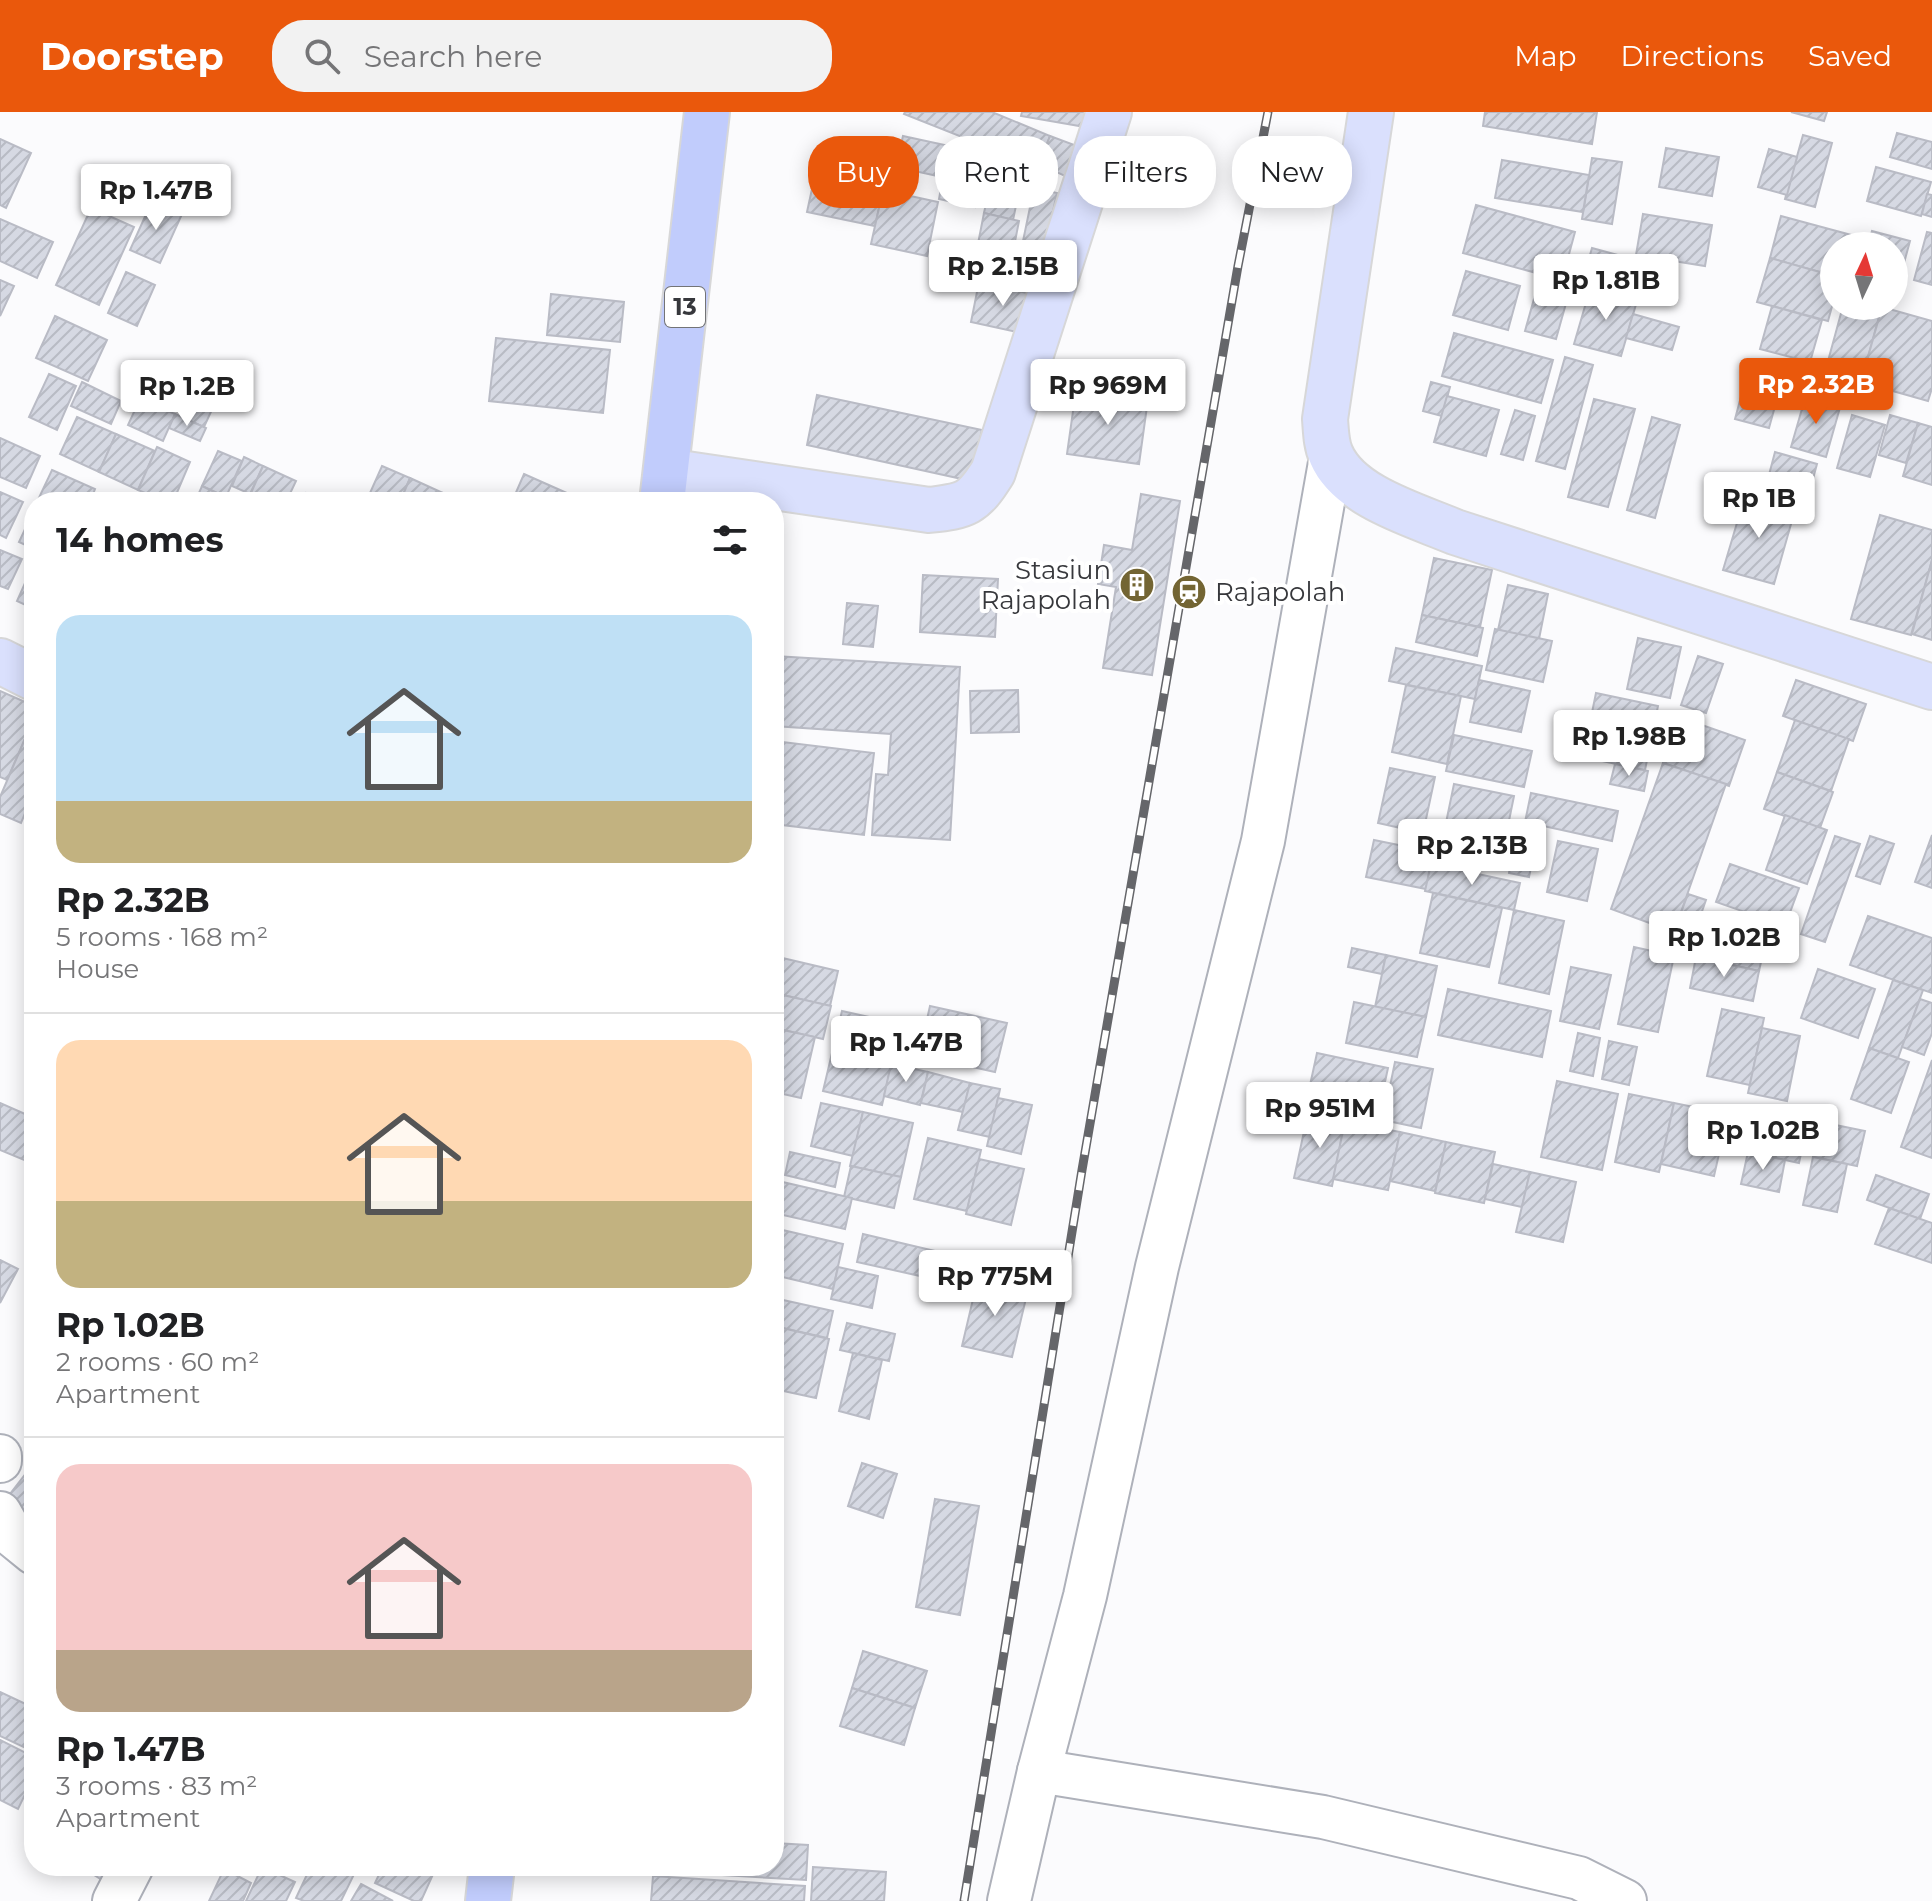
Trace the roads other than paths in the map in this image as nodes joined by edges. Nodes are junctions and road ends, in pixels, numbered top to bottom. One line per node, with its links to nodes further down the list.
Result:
1 (707, 112): 5 (highway, 13)
2 (1109, 112): 7 (main road)
3 (1371, 112): 4 (main road)
4 (1331, 457): 10 (main road); 13 (street)
5 (664, 487): 6 (main road)
6 (722, 492)
7 (784, 497)
8 (0, 661): 9 (main road)
9 (24, 673)
10 (1932, 687)
11 (0, 1513): 12 (street)
12 (24, 1545)
13 (1039, 1771): 16 (street); 19 (street)
14 (127, 1876): 17 (street)
15 (491, 1876): 18 (highway)
16 (1565, 1890): 20 (street)
17 (114, 1901)
18 (488, 1901)
19 (1009, 1901)
20 (1625, 1901)

